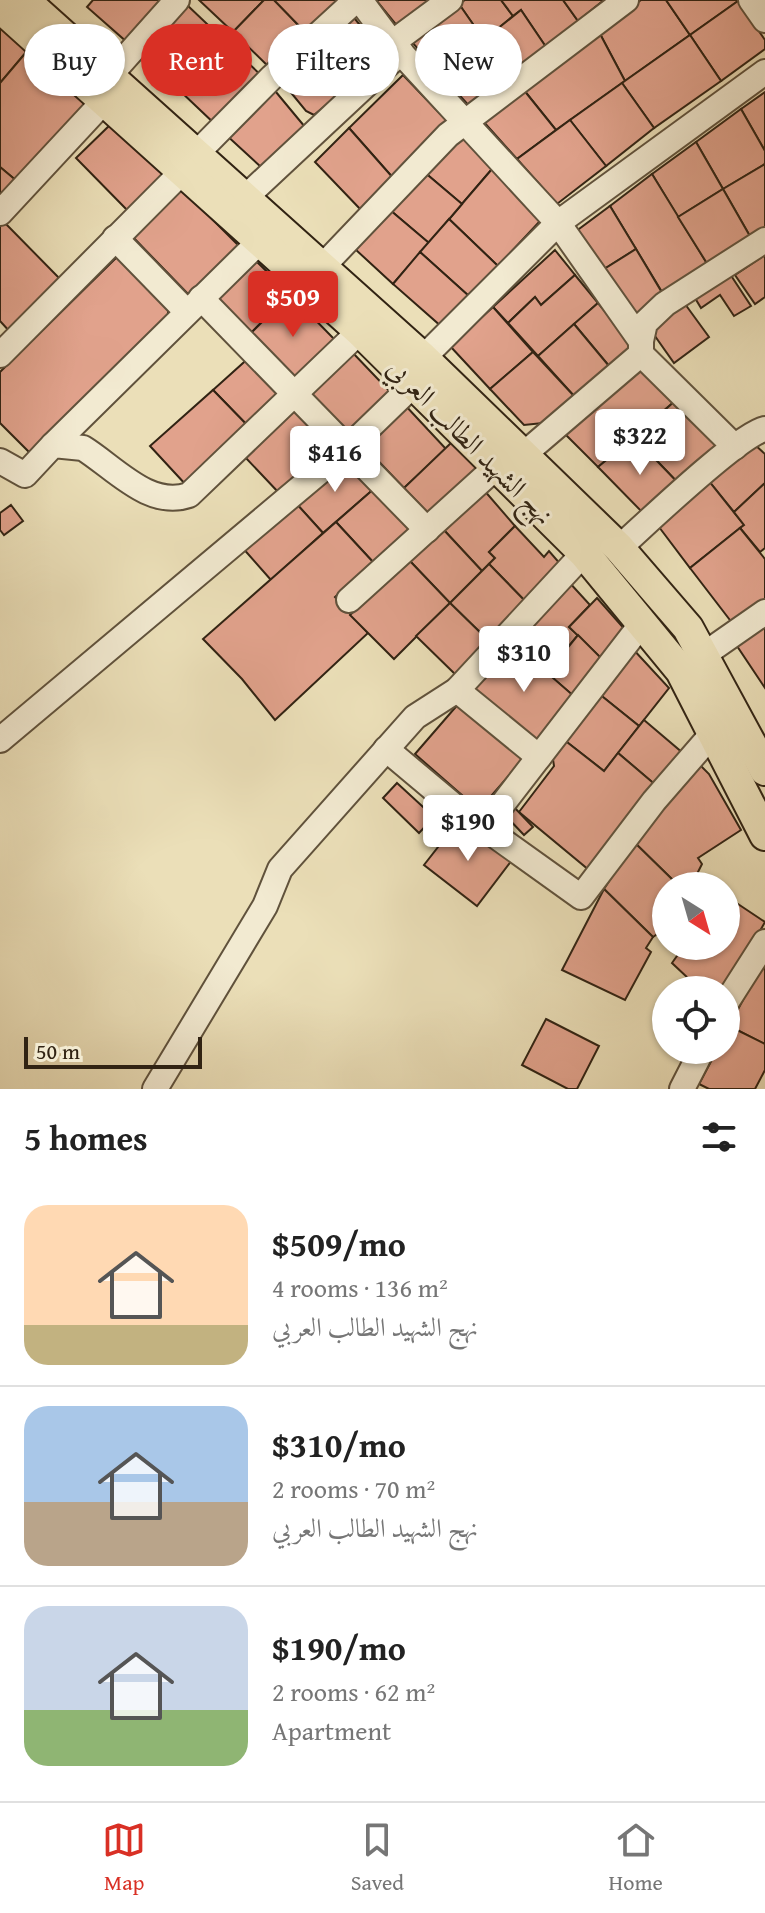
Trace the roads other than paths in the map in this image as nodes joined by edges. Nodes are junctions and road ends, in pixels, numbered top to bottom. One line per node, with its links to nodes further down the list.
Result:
1 (24, 0): 9 (main road, نهج الشهيد الطالب العربي)
2 (177, 0): 14 (street)
3 (358, 0): 10 (street); 20 (street)
4 (450, 0): 12 (street)
5 (626, 0): 19 (street)
6 (751, 0): 8 (street)
7 (0, 7): 11 (main road, نهج الشهيد الطالب العربي)
8 (765, 20)
9 (47, 24)
10 (378, 24)
11 (24, 25)
12 (399, 45)
13 (399, 49): 19 (street)
14 (125, 65)
15 (765, 72): 23 (street)
16 (99, 96): 22 (street)
17 (116, 96): 20 (main road, نهج الشهيد الطالب العربي)
18 (347, 96): 21 (street)
19 (465, 120): 23 (street); 27 (street)
20 (188, 164): 21 (main road, نهج الشهيد الطالب العربي); 24 (street)
21 (236, 206): 26 (main road, نهج الشهيد الطالب العربي); 27 (main road, نهج الشهيد الطالب العربي)
22 (0, 213)
23 (558, 223): 30 (street); 32 (street)
24 (115, 238): 28 (street); 31 (street)
25 (765, 240): 30 (street)
26 (259, 242): 28 (street); 29 (main road, نهج الشهيد الطالب العربي)
27 (322, 267): 32 (main road, نهج الشهيد الطالب العربي)
28 (194, 305): 33 (street); 35 (street)
29 (360, 331): 32 (main road, نهج الشهيد الطالب العربي); 33 (street)
30 (641, 348): 37 (street); 39 (street)
31 (0, 355)
32 (418, 371): 36 (street); 39 (main road, نهج الشهيد الطالب العربي)
33 (297, 393): 35 (street); 36 (street)
34 (762, 434): 37 (street)
35 (53, 445): 38 (street)
36 (349, 447): 40 (street); 49 (street)
37 (735, 447): 41 (street)
38 (0, 461)
39 (510, 461): 40 (street); 41 (main road, نهج الشهيد الطالب العربي); 42 (main road, نهج الشهيد الطالب العربي)
40 (427, 530): 43 (street)
41 (619, 548): 46 (main road, نهج الشهيد الطالب العربي)
42 (584, 553): 45 (main road, نهج الشهيد الطالب العربي); 47 (street)
43 (349, 600)
44 (765, 612): 46 (street)
45 (643, 622): 46 (main road, نهج الشهيد الطالب العربي); 51 (street)
46 (692, 662): 48 (main road, نهج الشهيد الطالب العربي); 52 (main road, نهج الشهيد الطالب العربي)
47 (457, 690): 50 (street); 51 (street)
48 (713, 733): 53 (street); 54 (main road, نهج الشهيد الطالب العربي)
49 (0, 740)
50 (386, 749): 53 (street); 58 (street)
51 (539, 757): 53 (street)
52 (765, 770)
53 (485, 827)
54 (765, 835)
55 (765, 942): 56 (street)
56 (740, 981)
57 (695, 1064): 59 (street)
58 (155, 1089)
59 (682, 1089)

